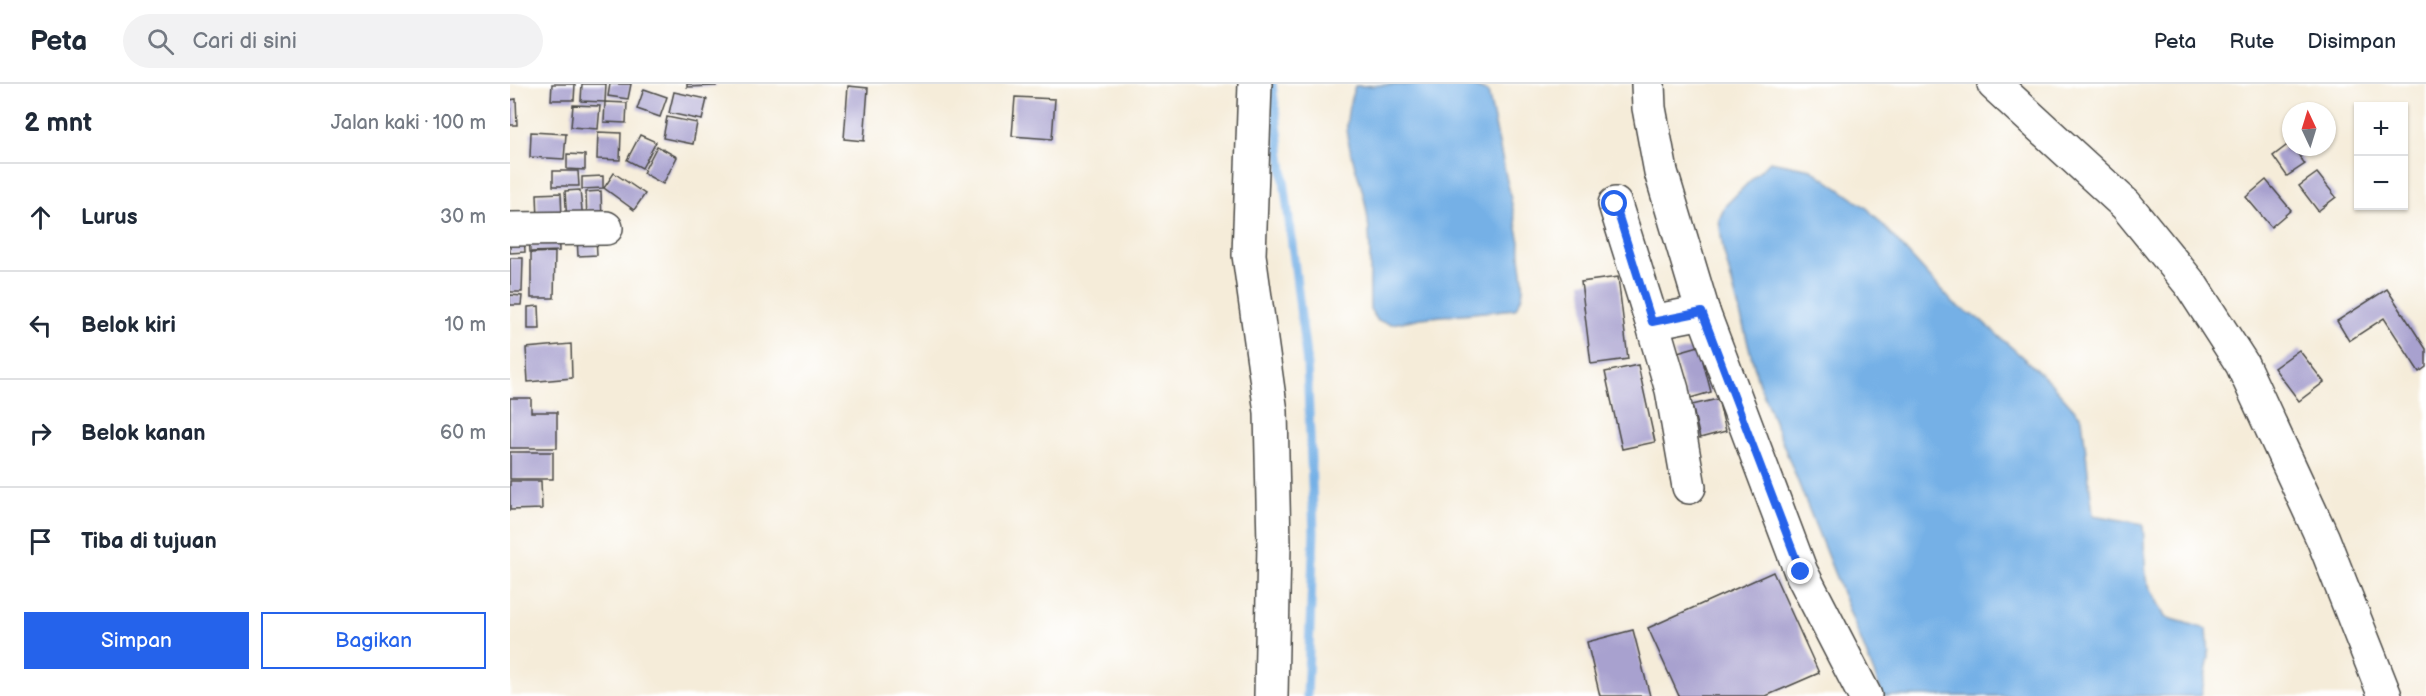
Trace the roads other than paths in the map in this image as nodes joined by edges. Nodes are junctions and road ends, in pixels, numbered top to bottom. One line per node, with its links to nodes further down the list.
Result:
1 (1255, 84): 10 (street)
2 (1648, 84): 7 (street)
3 (1994, 84): 12 (street)
4 (1615, 204): 8 (street)
5 (606, 228): 6 (street)
6 (510, 229)
7 (1702, 312): 8 (street); 11 (street)
8 (1652, 322): 9 (street)
9 (1689, 487)
10 (1271, 696)
11 (1865, 696)
12 (2385, 696)

